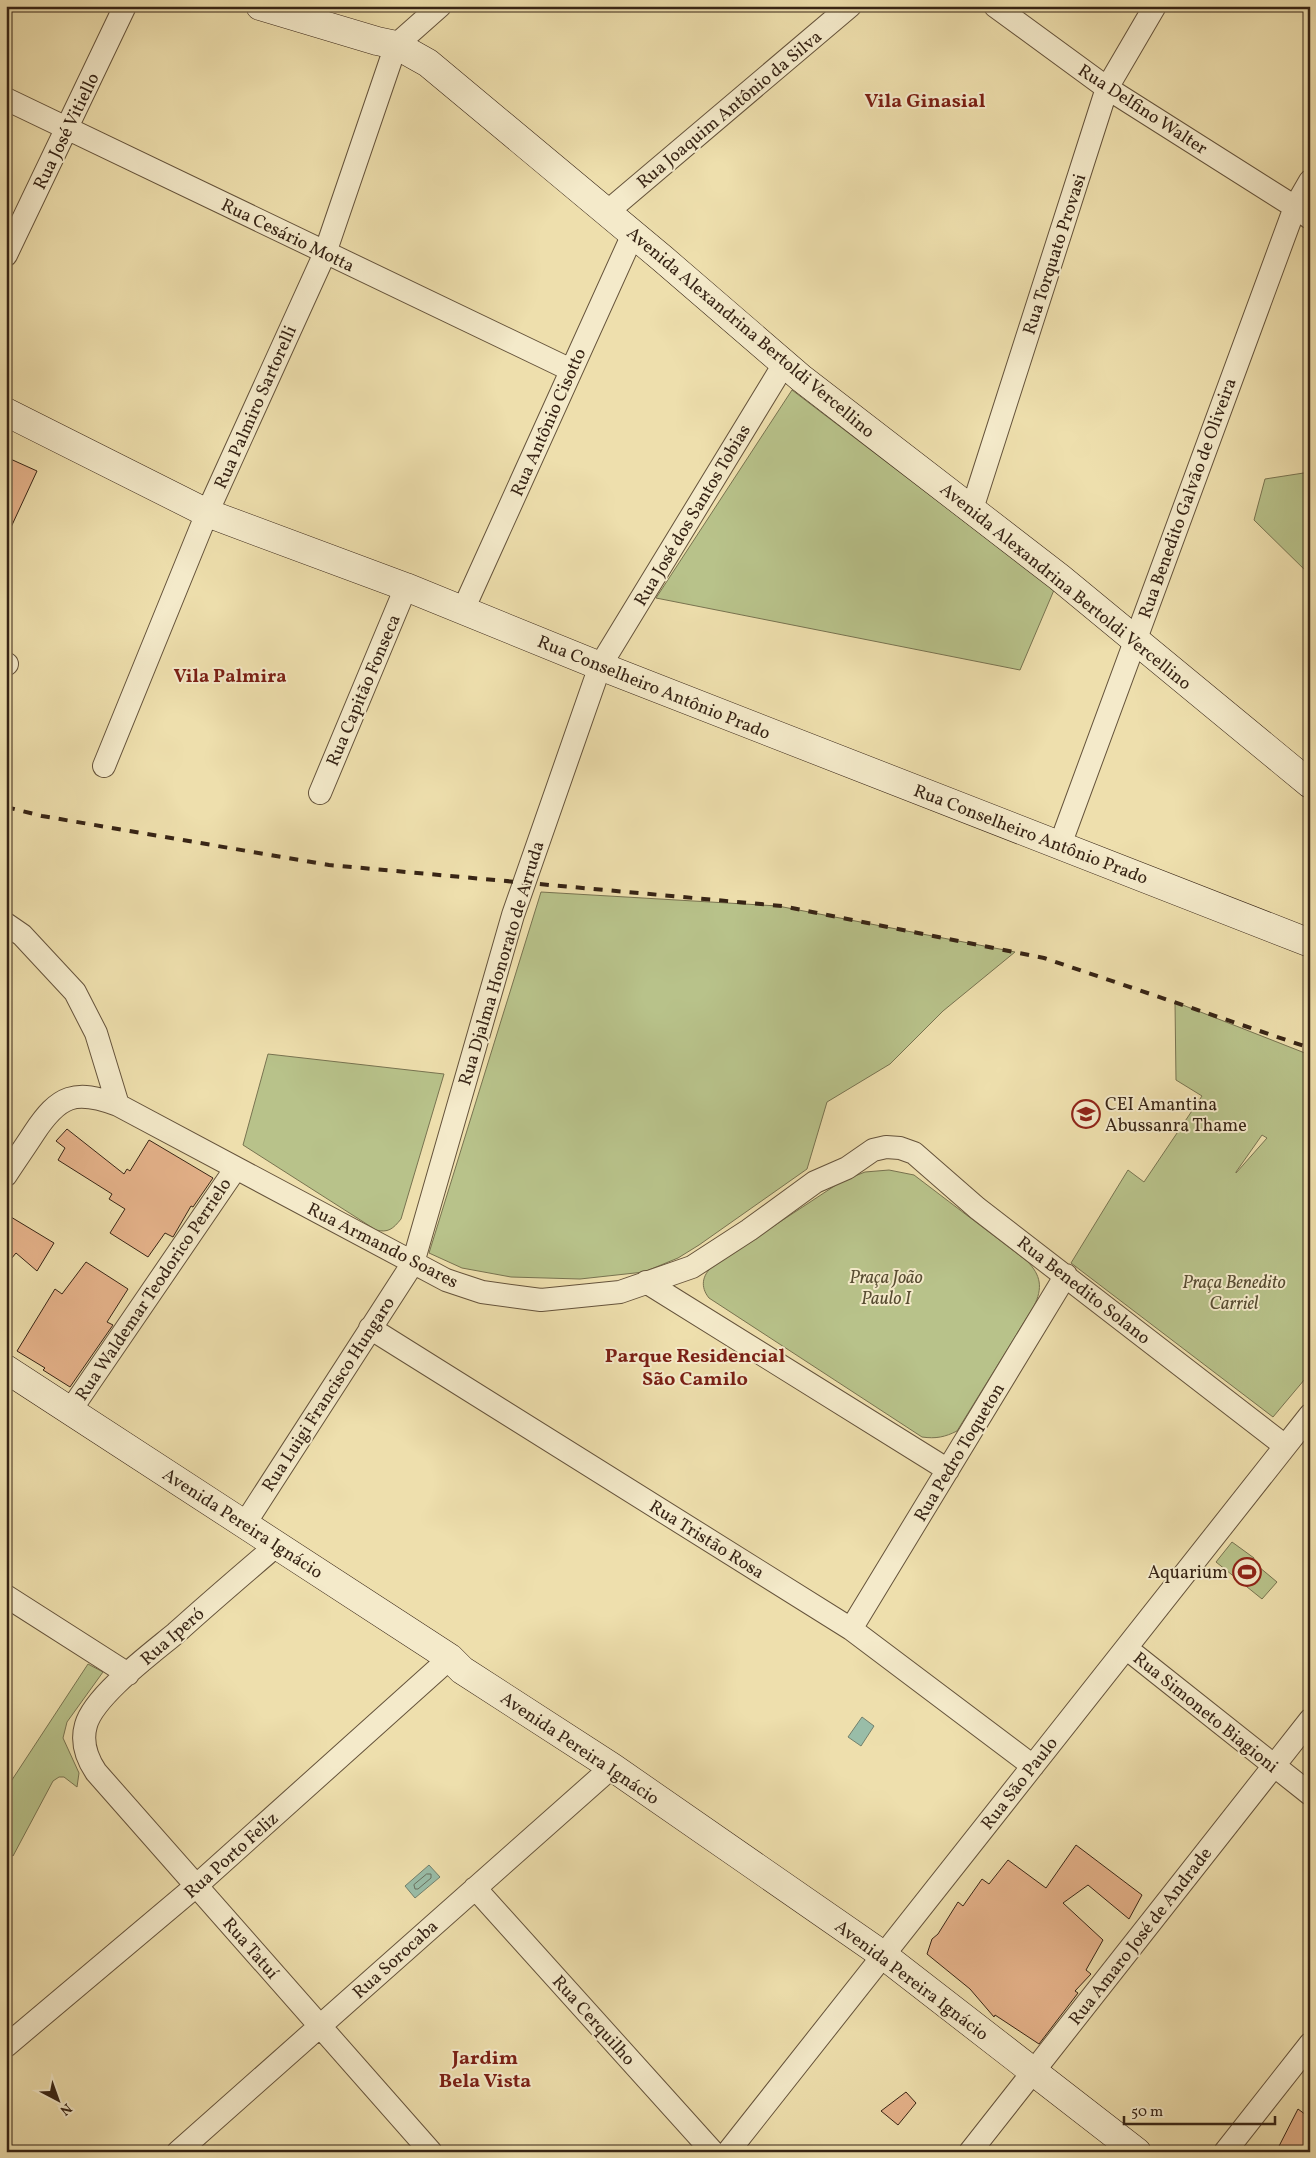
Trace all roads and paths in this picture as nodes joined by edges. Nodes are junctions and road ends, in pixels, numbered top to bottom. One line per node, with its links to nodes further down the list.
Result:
1 (125, 6): 10 (street, Rua José Vitiello)
2 (260, 6): 7 (main road, Avenida Alexandrina Bertoldi Vercellino)
3 (440, 6): 7 (street)
4 (850, 6): 12 (street, Rua Joaquim Antônio da Silva)
5 (995, 6): 8 (street, Rua Delfino Walter)
6 (1155, 6): 8 (street, Rua Torquato Provasi)
7 (396, 45): 12 (main road, Avenida Alexandrina Bertoldi Vercellino); 15 (street, Rua Palmiro Sartorelli)
8 (1107, 88): 13 (street, Rua Delfino Walter); 20 (street, Rua Torquato Provasi)
9 (6, 98): 10 (street, Rua Cesário Motta)
10 (67, 128): 15 (street, Rua Cesário Motta); 16 (street, Rua José Vitiello)
11 (1310, 181): 13 (street, Rua Benedito Galvão de Oliveira)
12 (607, 212): 14 (main road, Avenida Alexandrina Bertoldi Vercellino)
13 (1302, 212): 24 (street, Rua Benedito Galvão de Oliveira)
14 (633, 234): 17 (main road, Avenida Alexandrina Bertoldi Vercellino); 18 (street, Rua Antônio Cisotto)
15 (325, 253): 18 (street, Rua Cesário Motta); 21 (street, Rua Palmiro Sartorelli)
16 (6, 255)
17 (784, 364): 20 (main road, Avenida Alexandrina Bertoldi Vercellino); 25 (street, Rua José dos Santos Tobias)
18 (571, 370): 23 (street, Rua Antônio Cisotto)
19 (6, 412): 21 (main road, Rua Conselheiro Antônio Prado)
20 (972, 509): 24 (main road, Avenida Alexandrina Bertoldi Vercellino)
21 (207, 512): 22 (main road, Rua Conselheiro Antônio Prado); 26 (street, Rua Palmiro Sartorelli)
22 (406, 588): 23 (main road, Rua Conselheiro Antônio Prado); 28 (street, Rua Capitão Fonseca)
23 (464, 610): 25 (main road, Rua Conselheiro Antônio Prado)
24 (1134, 639): 27 (main road, Avenida Alexandrina Bertoldi Vercellino); 29 (street, Rua Benedito Galvão de Oliveira)
25 (600, 666): 29 (main road, Rua Conselheiro Antônio Prado); 36 (street, Rua Djalma Honorato de Arruda)
26 (104, 766)
27 (1310, 784)
28 (320, 793)
29 (1060, 845): 31 (main road, Rua Conselheiro Antônio Prado)
30 (6, 924): 32 (street)
31 (1310, 943)
32 (118, 1105): 34 (street, Rua Armando Soares); 35 (street, Rua Armando Soares)
33 (879, 1149): 37 (street, Rua Benedito Solano); 38 (street, Rua Armando Soares)
34 (236, 1168): 36 (street, Rua Armando Soares); 41 (street, Rua Waldemar Teodorico Perrielo)
35 (6, 1175)
36 (412, 1263): 38 (street, Rua Armando Soares); 39 (street, Rua Luigi Francisco Hungaro)
37 (1066, 1275): 43 (street, Rua Benedito Solano); 44 (street, Rua Pedro Toqueton)
38 (646, 1282): 44 (street)
39 (370, 1328): 45 (street, Rua Luigi Francisco Hungaro); 48 (street, Rua Tristão Rosa)
40 (6, 1369): 41 (main road, Avenida Pereira Ignácio)
41 (70, 1411): 45 (main road, Avenida Pereira Ignácio)
42 (1310, 1414): 43 (street, Rua São Paulo)
43 (1285, 1446): 49 (street, Rua São Paulo)
44 (948, 1470): 48 (street, Rua Pedro Toqueton)
45 (244, 1525): 46 (main road, Avenida Pereira Ignácio)
46 (277, 1545): 50 (main road, Avenida Pereira Ignácio); 51 (street, Rua Iperó)
47 (6, 1596): 51 (street)
48 (851, 1629): 54 (street, Rua Tristão Rosa)
49 (1126, 1648): 54 (street, Rua São Paulo); 55 (street, Rua Simoneto Biagioni)
50 (450, 1658): 56 (main road, Avenida Pereira Ignácio); 58 (street, Rua Porto Feliz)
51 (128, 1674): 53 (street, Rua Iperó)
52 (1310, 1720): 55 (street, Rua Amaro José de Andrade)
53 (84, 1737): 58 (street, Rua Tatuí)
54 (1033, 1766): 60 (street, Rua São Paulo)
55 (1274, 1766): 57 (street, Rua Simoneto Biagioni); 64 (street, Rua Amaro José de Andrade)
56 (612, 1767): 59 (street, Rua Sorocaba); 60 (main road, Avenida Pereira Ignácio)
57 (1310, 1794)
58 (196, 1886): 61 (street, Rua Tatuí); 63 (street, Rua Porto Feliz)
59 (475, 1888): 61 (street, Rua Sorocaba); 67 (street, Rua Cerquilho)
60 (883, 1955): 64 (main road, Avenida Pereira Ignácio); 68 (street, Rua São Paulo)
61 (320, 2026): 65 (street, Rua Sorocaba); 66 (street, Rua Tatuí)
62 (1310, 2044): 71 (street)
63 (6, 2046)
64 (1033, 2072): 69 (street, Rua Amaro José de Andrade); 70 (main road, Avenida Pereira Ignácio)
65 (178, 2152)
66 (432, 2152)
67 (712, 2152)
68 (728, 2152)
69 (970, 2152)
70 (1137, 2152)
71 (1225, 2152)

